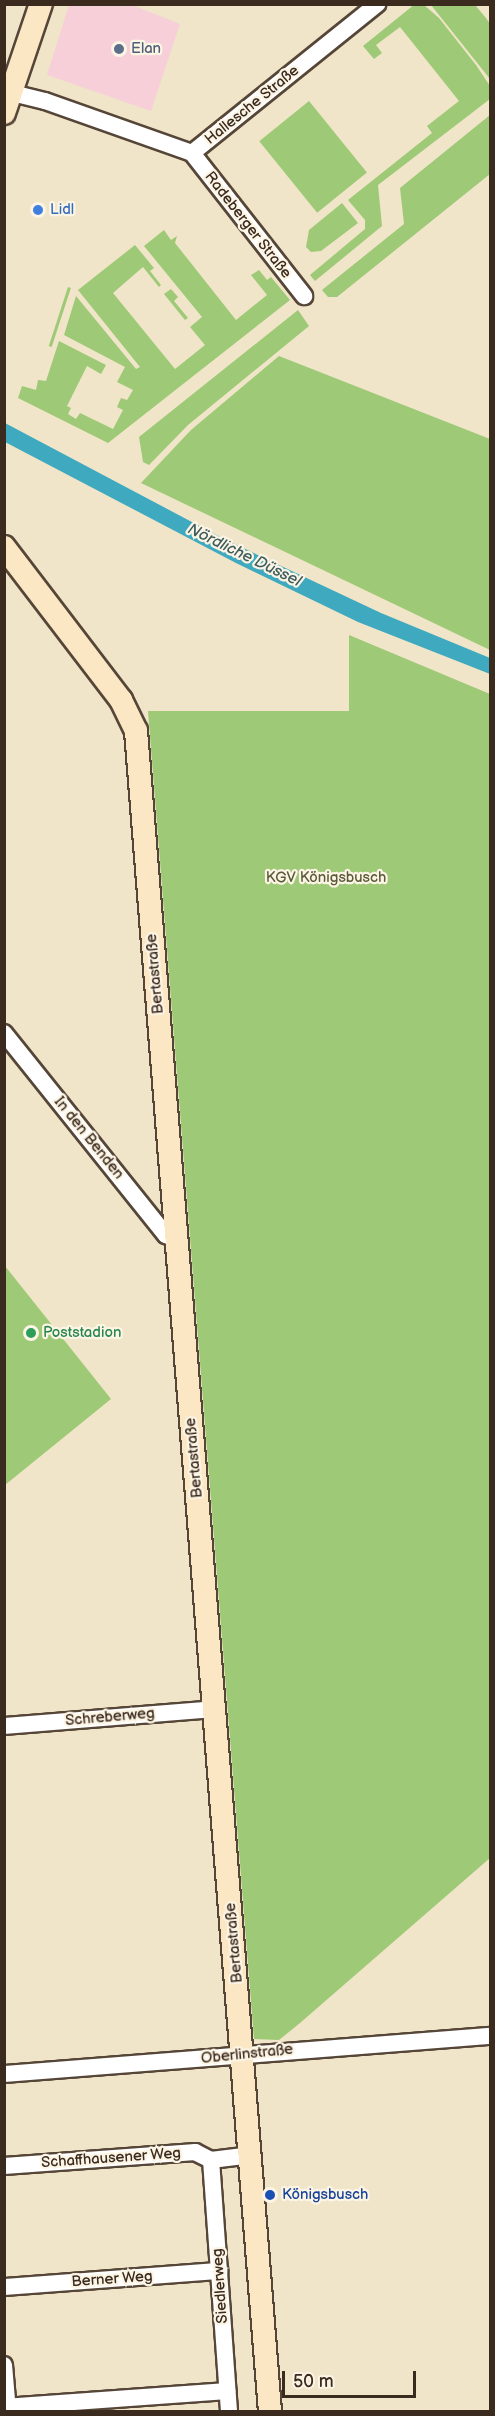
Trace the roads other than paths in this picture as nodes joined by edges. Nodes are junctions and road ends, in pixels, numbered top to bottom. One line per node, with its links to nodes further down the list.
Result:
1 (41, 4): 3 (street)
2 (376, 4): 4 (street, Hallesche Straße)
3 (7, 99): 4 (street, Hallesche Straße)
4 (192, 153): 5 (street, Radeberger Straße)
5 (304, 296)
6 (4, 547): 8 (street, Bertastraße)
7 (4, 1033): 8 (street, In den Benden)
8 (176, 1239): 9 (street, Bertastraße)
9 (215, 1709): 10 (street, Schreberweg); 12 (street, Bertastraße)
10 (4, 1725)
11 (490, 2036): 12 (street, Oberlinstraße)
12 (243, 2055): 13 (street, Oberlinstraße); 14 (street, Bertastraße)
13 (4, 2074)
14 (250, 2155): 15 (street, Schaffhausener Weg); 23 (street, Bertastraße)
15 (211, 2160): 16 (street, Schaffhausener Weg); 17 (street, Siedlerweg)
16 (4, 2166)
17 (219, 2271): 18 (street, Berner Weg); 20 (street, Siedlerweg)
18 (4, 2286)
19 (4, 2365): 21 (street)
20 (227, 2391): 21 (street); 22 (street, Siedlerweg)
21 (6, 2408)
22 (228, 2412)
23 (270, 2412)

